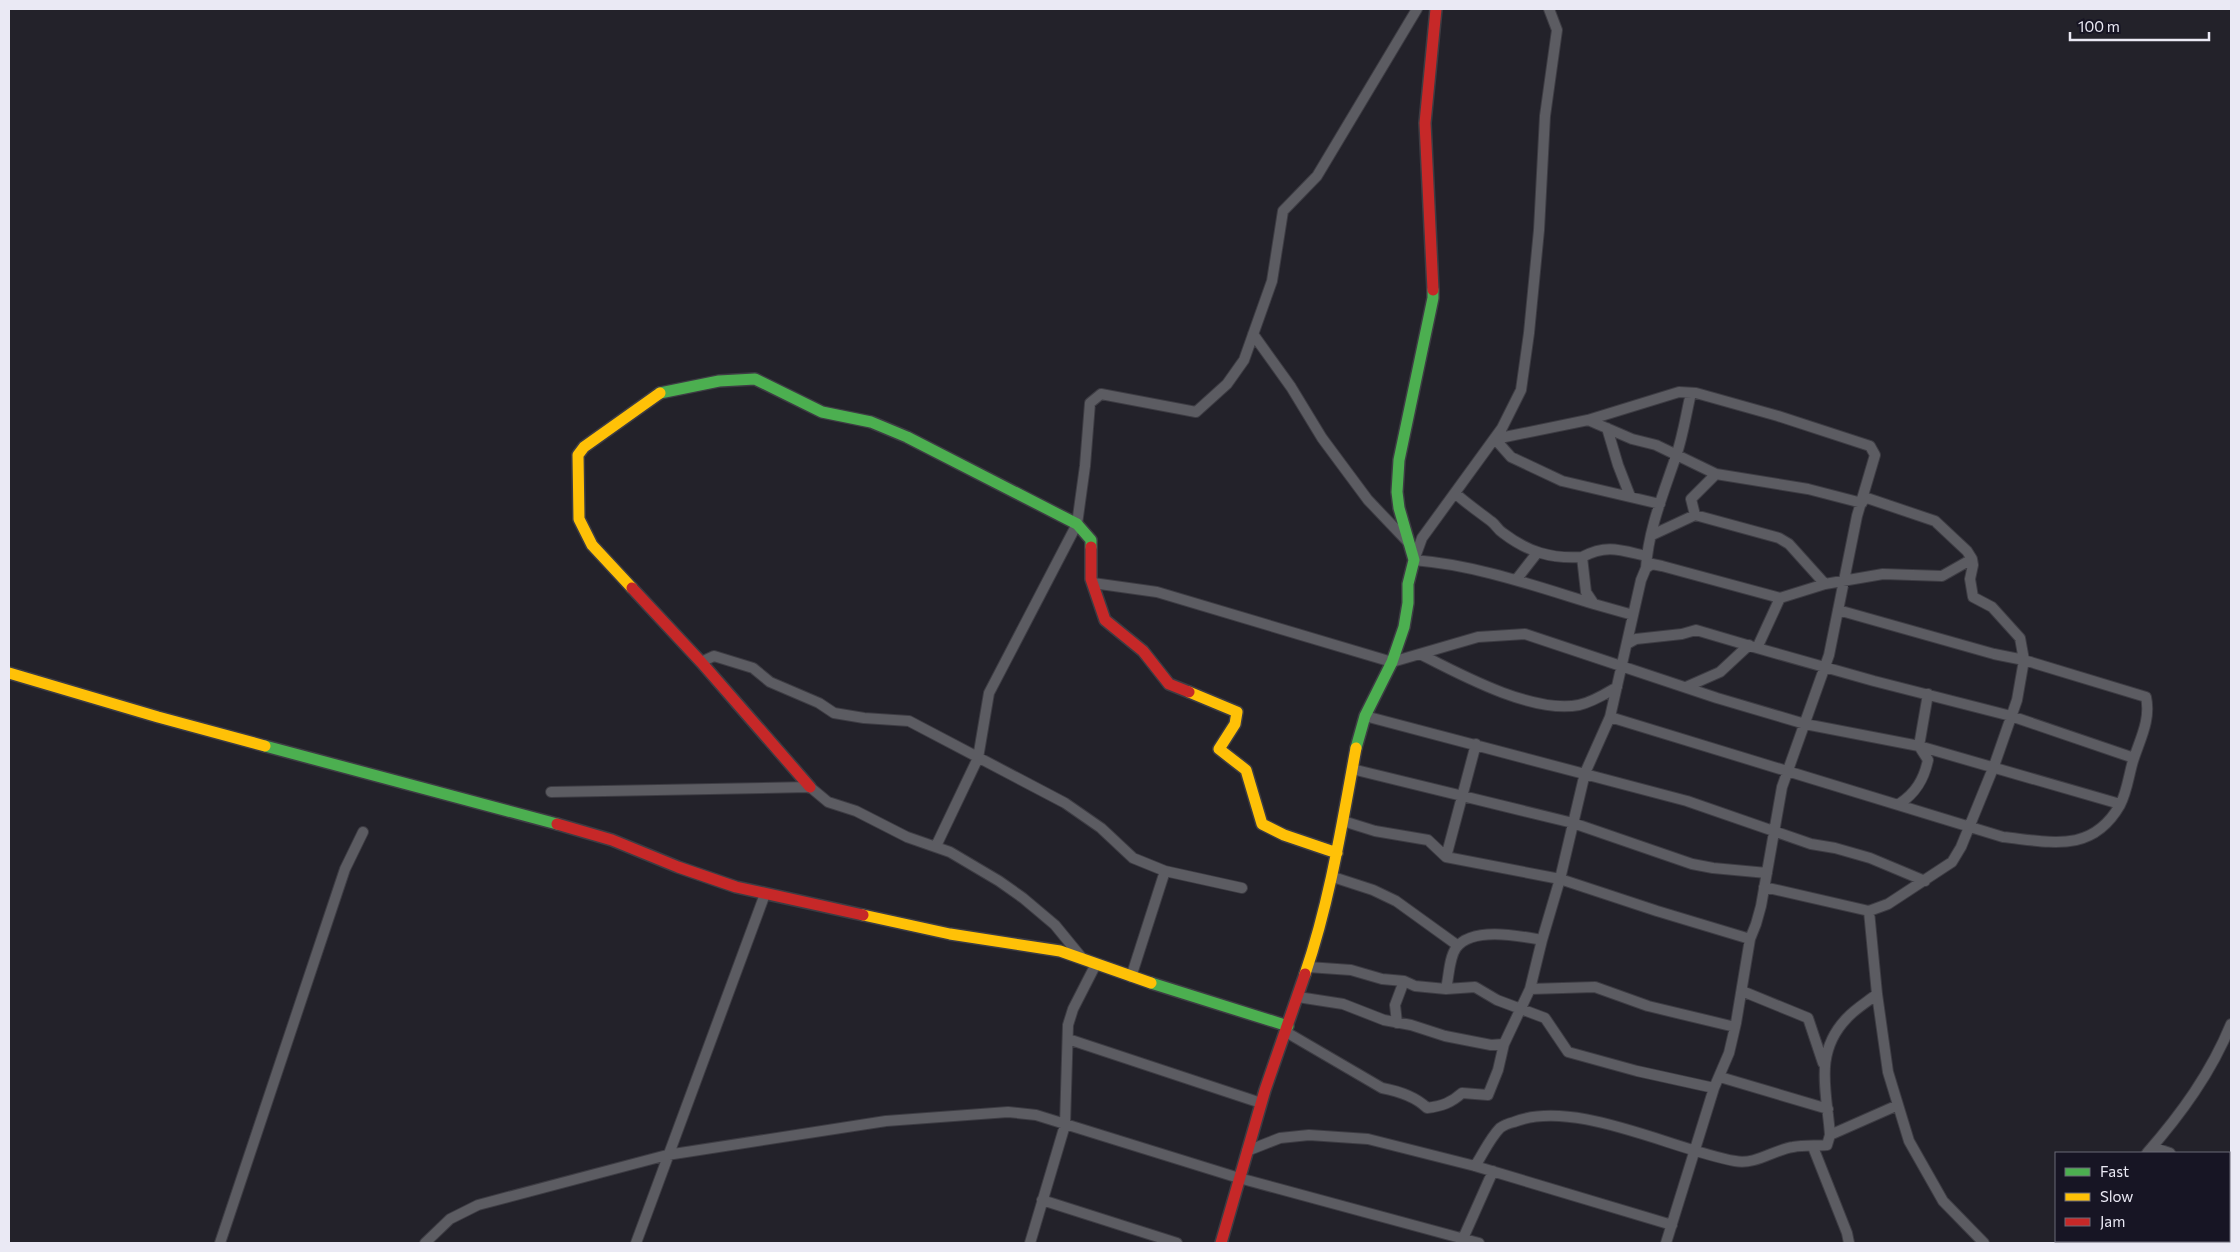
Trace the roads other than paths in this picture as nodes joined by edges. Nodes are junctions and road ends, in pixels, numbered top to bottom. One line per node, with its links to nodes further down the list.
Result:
1 (1417, 9): 4 (street)
2 (1436, 9): 18 (main road)
3 (1549, 9): 8 (street)
4 (1253, 334): 16 (street); 18 (street)
5 (1691, 393): 6 (street); 9 (street); 13 (street)
6 (1588, 420): 7 (street); 8 (street)
7 (1607, 428): 9 (street); 12 (street)
8 (1495, 439): 11 (street); 12 (street)
9 (1676, 456): 10 (street); 14 (street)
10 (1716, 474): 13 (street); 15 (street)
11 (1456, 493): 19 (street); 23 (street)
12 (1630, 496): 14 (street)
13 (1863, 500): 22 (street); 26 (street)
14 (1660, 504): 17 (street)
15 (1695, 515): 17 (street); 28 (street)
16 (1077, 524): 27 (main road); 37 (main road); 51 (street)
17 (1652, 535): 20 (street)
18 (1411, 545): 23 (main road)
19 (1537, 554): 21 (street); 25 (street)
20 (1646, 556): 21 (street); 24 (street)
21 (1582, 557): 30 (street)
22 (1972, 559): 26 (street); 36 (street)
23 (1414, 560): 25 (street); 38 (main road)
24 (1646, 568): 29 (street); 32 (street)
25 (1516, 580): 30 (street)
26 (1842, 581): 28 (street); 31 (street)
27 (1093, 583): 38 (street); 68 (main road)
28 (1824, 584): 29 (street)
29 (1780, 598): 34 (street)
30 (1594, 604): 32 (street)
31 (1838, 610): 36 (street); 40 (street)
32 (1633, 615): 33 (street)
33 (1626, 644): 34 (street); 39 (street)
34 (1753, 646): 40 (street); 43 (street)
35 (1420, 654): 38 (street); 39 (street); 42 (street)
36 (2024, 660): 46 (street); 52 (street)
37 (701, 662): 51 (street); 57 (main road)
38 (1392, 662): 45 (main road)
39 (1621, 665): 42 (street); 43 (street)
40 (1825, 667): 44 (street); 48 (street)
41 (9, 673): 77 (main road)
42 (1617, 686): 47 (street)
43 (1686, 687): 48 (street)
44 (1928, 694): 46 (street); 50 (street)
45 (1365, 716): 49 (street); 54 (main road)
46 (2011, 716): 52 (street); 53 (street)
47 (1610, 717): 55 (street); 56 (street)
48 (1805, 724): 50 (street); 55 (street)
49 (1476, 744): 56 (street); 59 (street)
50 (1919, 746): 53 (street); 60 (street)
51 (978, 758): 67 (street); 70 (street)
52 (2134, 758): 61 (street)
53 (1994, 766): 61 (street); 64 (street)
54 (1352, 769): 59 (street); 62 (main road)
55 (1788, 772): 60 (street); 65 (street)
56 (1585, 773): 63 (street); 65 (street)
57 (810, 788): 58 (street); 67 (street)
58 (551, 792)
59 (1463, 794): 63 (street); 69 (street)
60 (1899, 804): 64 (street)
61 (2120, 804): 64 (street)
62 (1343, 821): 68 (main road); 69 (street)
63 (1573, 823): 71 (street); 73 (street)
64 (1970, 828): 74 (street)
65 (1774, 831): 71 (street); 74 (street)
66 (363, 832): 119 (street)
67 (936, 846): 82 (street)
68 (1337, 853): 72 (main road)
69 (1446, 857): 73 (street)
70 (1165, 871): 76 (street); 85 (street)
71 (1767, 873): 75 (street)
72 (1333, 876): 81 (street); 84 (main road)
73 (1560, 879): 79 (street); 80 (street)
74 (1925, 880): 78 (street)
75 (1764, 887): 78 (street); 79 (street)
76 (1242, 888)
77 (765, 894): 82 (main road); 112 (street)
78 (1869, 911): 90 (street)
79 (1750, 939): 89 (street)
80 (1542, 940): 81 (street); 88 (street)
81 (1458, 946): 87 (street)
82 (1082, 959): 83 (main road)
83 (1096, 964): 85 (main road); 97 (street)
84 (1308, 967): 86 (street); 91 (main road)
85 (1131, 977): 96 (main road)
86 (1404, 981): 87 (street); 93 (street)
87 (1446, 989): 92 (street)
88 (1530, 989): 92 (street); 95 (street)
89 (1742, 991): 95 (street); 99 (street)
90 (1877, 994): 99 (street); 103 (street)
91 (1298, 997): 93 (street); 96 (main road)
92 (1521, 1008): 98 (street); 101 (street)
93 (1397, 1023): 98 (street)
94 (2231, 1024): 108 (street)
95 (1735, 1027): 100 (street)
96 (1287, 1029): 98 (street); 102 (main road)
97 (1068, 1039): 102 (street); 105 (street)
98 (1504, 1044)
99 (1824, 1065): 104 (street)
100 (1720, 1076): 101 (street); 104 (street)
101 (1714, 1088): 110 (street)
102 (1261, 1103): 109 (main road)
103 (1898, 1105): 106 (street); 128 (street)
104 (1828, 1109): 106 (street)
105 (1065, 1125): 112 (street); 115 (street); 116 (street)
106 (1830, 1135): 107 (street)
107 (1813, 1147): 110 (street); 127 (street)
108 (2150, 1150): 111 (street)
109 (1247, 1151): 113 (street); 115 (main road)
110 (1695, 1151): 113 (street); 117 (street)
111 (2163, 1152)
112 (667, 1154): 120 (street); 121 (street)
113 (1475, 1166): 114 (street)
114 (1493, 1171): 117 (street); 118 (street)
115 (1239, 1178): 118 (street); 124 (main road)
116 (1042, 1200): 122 (street); 123 (street)
117 (1672, 1224): 126 (street)
118 (1462, 1241): 125 (street)
119 (220, 1243)
120 (425, 1243)
121 (636, 1243)
122 (1030, 1243)
123 (1177, 1243)
124 (1221, 1243)
125 (1479, 1243)
126 (1666, 1243)
127 (1849, 1243)
128 (1984, 1243)

